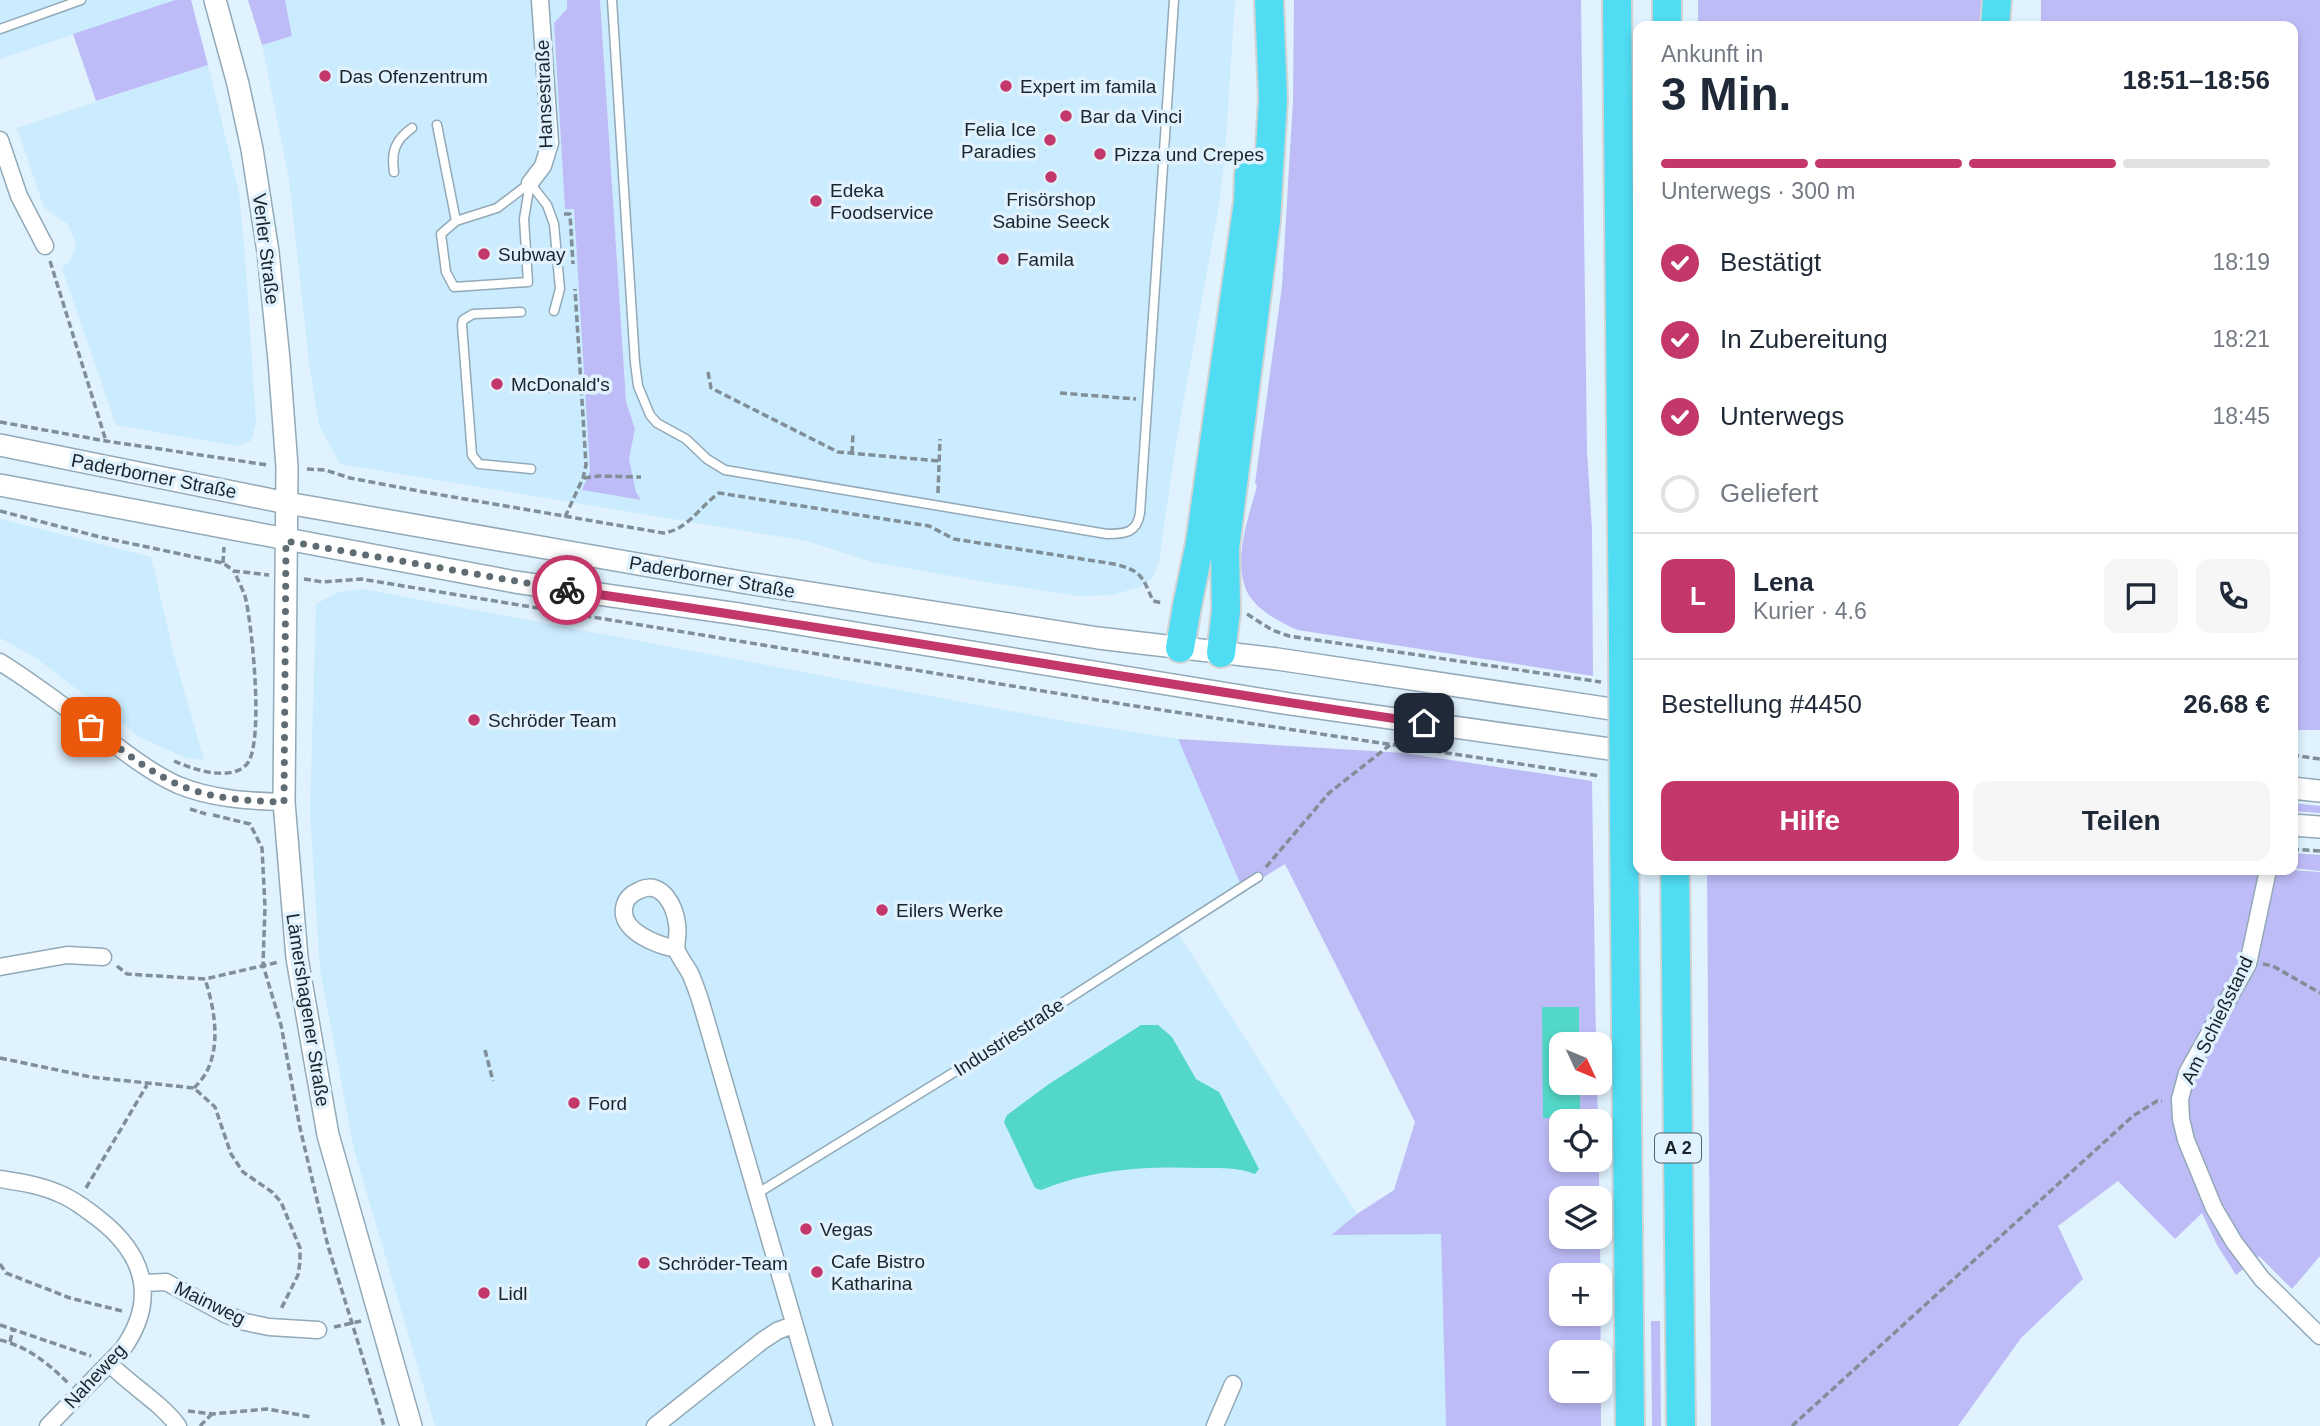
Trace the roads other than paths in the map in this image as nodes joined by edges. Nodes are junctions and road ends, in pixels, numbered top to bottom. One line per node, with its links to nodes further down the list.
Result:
1 (81, 0): 13 (lane)
2 (215, 0): 26 (main road, Verler Straße)
3 (540, 0): 18 (street, Hansestraße)
4 (612, 0): 5 (lane)
5 (1174, 0)
6 (1259, 0): 28 (highway)
7 (1269, 0): 29 (highway)
8 (1617, 0): 60 (highway, A 2, bridge)
9 (1667, 0): 11 (highway)
10 (1997, 0): 12 (highway)
11 (1667, 21)
12 (1996, 21)
13 (0, 29)
14 (437, 125): 19 (lane)
15 (412, 128): 17 (lane)
16 (0, 140): 20 (street)
17 (394, 172)
18 (530, 183): 19 (lane); 19 (lane); 21 (lane)
19 (456, 221)
20 (45, 246)
21 (554, 311)
22 (521, 312): 24 (lane)
23 (0, 445): 26 (main road, Paderborner Straße)
24 (531, 469)
25 (0, 485): 27 (main road, Paderborner Straße)
26 (286, 503): 27 (main road, Verler Straße); 28 (main road, Paderborner Straße)
27 (286, 541): 31 (main road, Paderborner Straße); 37 (main road, Lämershagener Straße)
28 (1180, 648): 29 (main road, Paderborner Straße); 31 (main road)
29 (1221, 653): 32 (main road); 33 (main road, Paderborner Straße)
30 (0, 662): 37 (street)
31 (1175, 686): 32 (main road, Paderborner Straße)
32 (1216, 692): 34 (main road, Paderborner Straße)
33 (1633, 712)
34 (1633, 752)
35 (2298, 789): 36 (main road)
36 (2320, 791)
37 (284, 802): 56 (main road, Lämershagener Straße)
38 (2298, 825): 39 (main road)
39 (2320, 827)
40 (1675, 875): 61 (highway, A 2)
41 (2267, 875): 51 (street, Am Schießstand)
42 (1258, 877): 47 (lane, Industriestraße)
43 (676, 949): 47 (street)
44 (103, 957): 45 (street)
45 (0, 967)
46 (0, 1179): 48 (street)
47 (758, 1193): 49 (street)
48 (144, 1283): 50 (street, Mainweg); 52 (street, Naheweg)
49 (793, 1325): 57 (street); 58 (street)
50 (318, 1330)
51 (2320, 1336)
52 (109, 1363): 54 (street, Naheweg); 55 (street)
53 (1233, 1384): 59 (street)
54 (48, 1426)
55 (178, 1426)
56 (411, 1426)
57 (655, 1426)
58 (824, 1426)
59 (1215, 1426)
60 (1630, 1426)
61 (1681, 1426)

